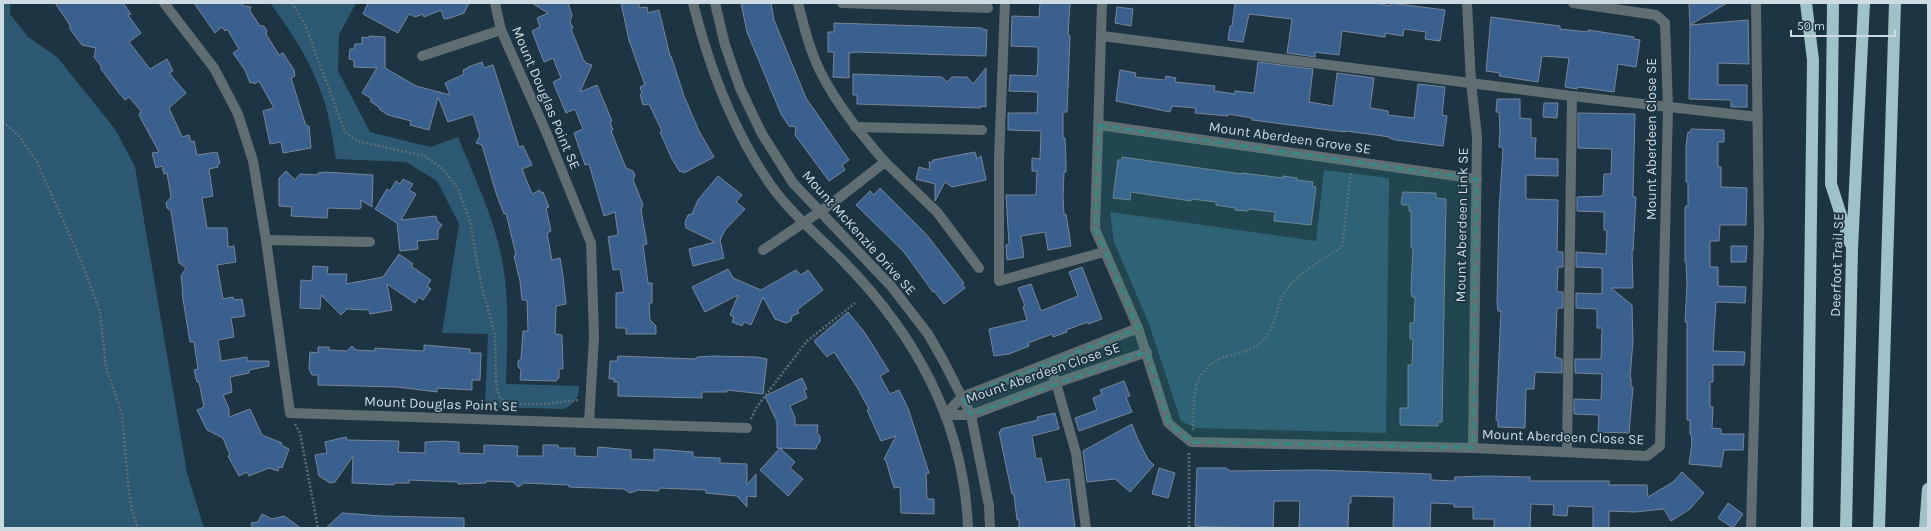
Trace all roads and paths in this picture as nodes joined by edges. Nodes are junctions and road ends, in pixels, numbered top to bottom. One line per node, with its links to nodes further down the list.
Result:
1 (164, 3): 34 (street)
2 (292, 3): 46 (path)
3 (495, 3): 18 (street, Mount Douglas Point SE)
4 (693, 3): 33 (street)
5 (715, 3): 32 (street, Mount McKenzie Drive SE)
6 (798, 3): 27 (street)
7 (842, 3): 17 (street)
8 (1005, 3): 38 (street)
9 (1102, 3): 19 (street)
10 (1467, 3): 21 (street, Mount Aberdeen Link SE)
11 (1573, 3): 23 (street, Mount Aberdeen Close SE)
12 (1756, 3): 24 (street)
13 (1806, 3): 63 (highway)
14 (1833, 3): 36 (highway)
15 (1864, 3): 36 (highway, Deerfoot Trail SE)
16 (1895, 3): 65 (highway)
17 (988, 8)
18 (501, 30): 20 (street); 46 (street, Mount Douglas Point SE)
19 (1102, 36): 21 (street); 26 (street)
20 (422, 56)
21 (1471, 82): 22 (street); 31 (street, Mount Aberdeen Link SE)
22 (1572, 96): 23 (street); 54 (street)
23 (1668, 107): 24 (street); 54 (street, Mount Aberdeen Close SE)
24 (1758, 117): 62 (street)
25 (3, 122): 56 (path)
26 (1099, 125): 29 (street, Mount Aberdeen Grove SE); 38 (street)
27 (855, 127): 28 (street); 30 (street)
28 (982, 130)
29 (1352, 161): 31 (street, Mount Aberdeen Grove SE); 52 (path)
30 (885, 162): 32 (street); 39 (street)
31 (1477, 179): 53 (street, Mount Aberdeen Link SE)
32 (820, 212): 33 (street); 45 (street, Mount McKenzie Drive SE)
33 (802, 222): 37 (street); 48 (street)
34 (266, 240): 35 (street); 47 (street)
35 (370, 242)
36 (1852, 249): 64 (highway, Deerfoot Trail SE)
37 (763, 250)
38 (1104, 252): 41 (street)
39 (979, 268)
40 (855, 304): 51 (path)
41 (1138, 328): 42 (street); 43 (street, Mount Aberdeen Close SE)
42 (1147, 352): 44 (street, Mount Aberdeen Close SE); 52 (street)
43 (1049, 364): 44 (street); 45 (street, Mount Aberdeen Close SE)
44 (1056, 383): 49 (street, Mount Aberdeen Close SE); 60 (street)
45 (962, 397): 48 (street, Mount Aberdeen Close SE); 49 (street, Mount McKenzie Drive SE)
46 (590, 400): 50 (street, Mount Douglas Point SE)
47 (290, 413): 50 (street, Mount Douglas Point SE); 57 (path)
48 (945, 415): 49 (street, Mount Aberdeen Close SE); 58 (street)
49 (970, 415): 59 (street, Mount McKenzie Drive SE)
50 (589, 423): 51 (street)
51 (747, 428)
52 (1191, 442): 53 (street, Mount Aberdeen Close SE); 61 (path)
53 (1473, 448): 54 (street, Mount Aberdeen Close SE)
54 (1567, 452)
55 (1928, 489): 66 (highway)
56 (138, 528)
57 (318, 528)
58 (968, 528)
59 (990, 528)
60 (1086, 528)
61 (1189, 528)
62 (1751, 528)
63 (1807, 528)
64 (1846, 528)
65 (1879, 528)
66 (1924, 528)

